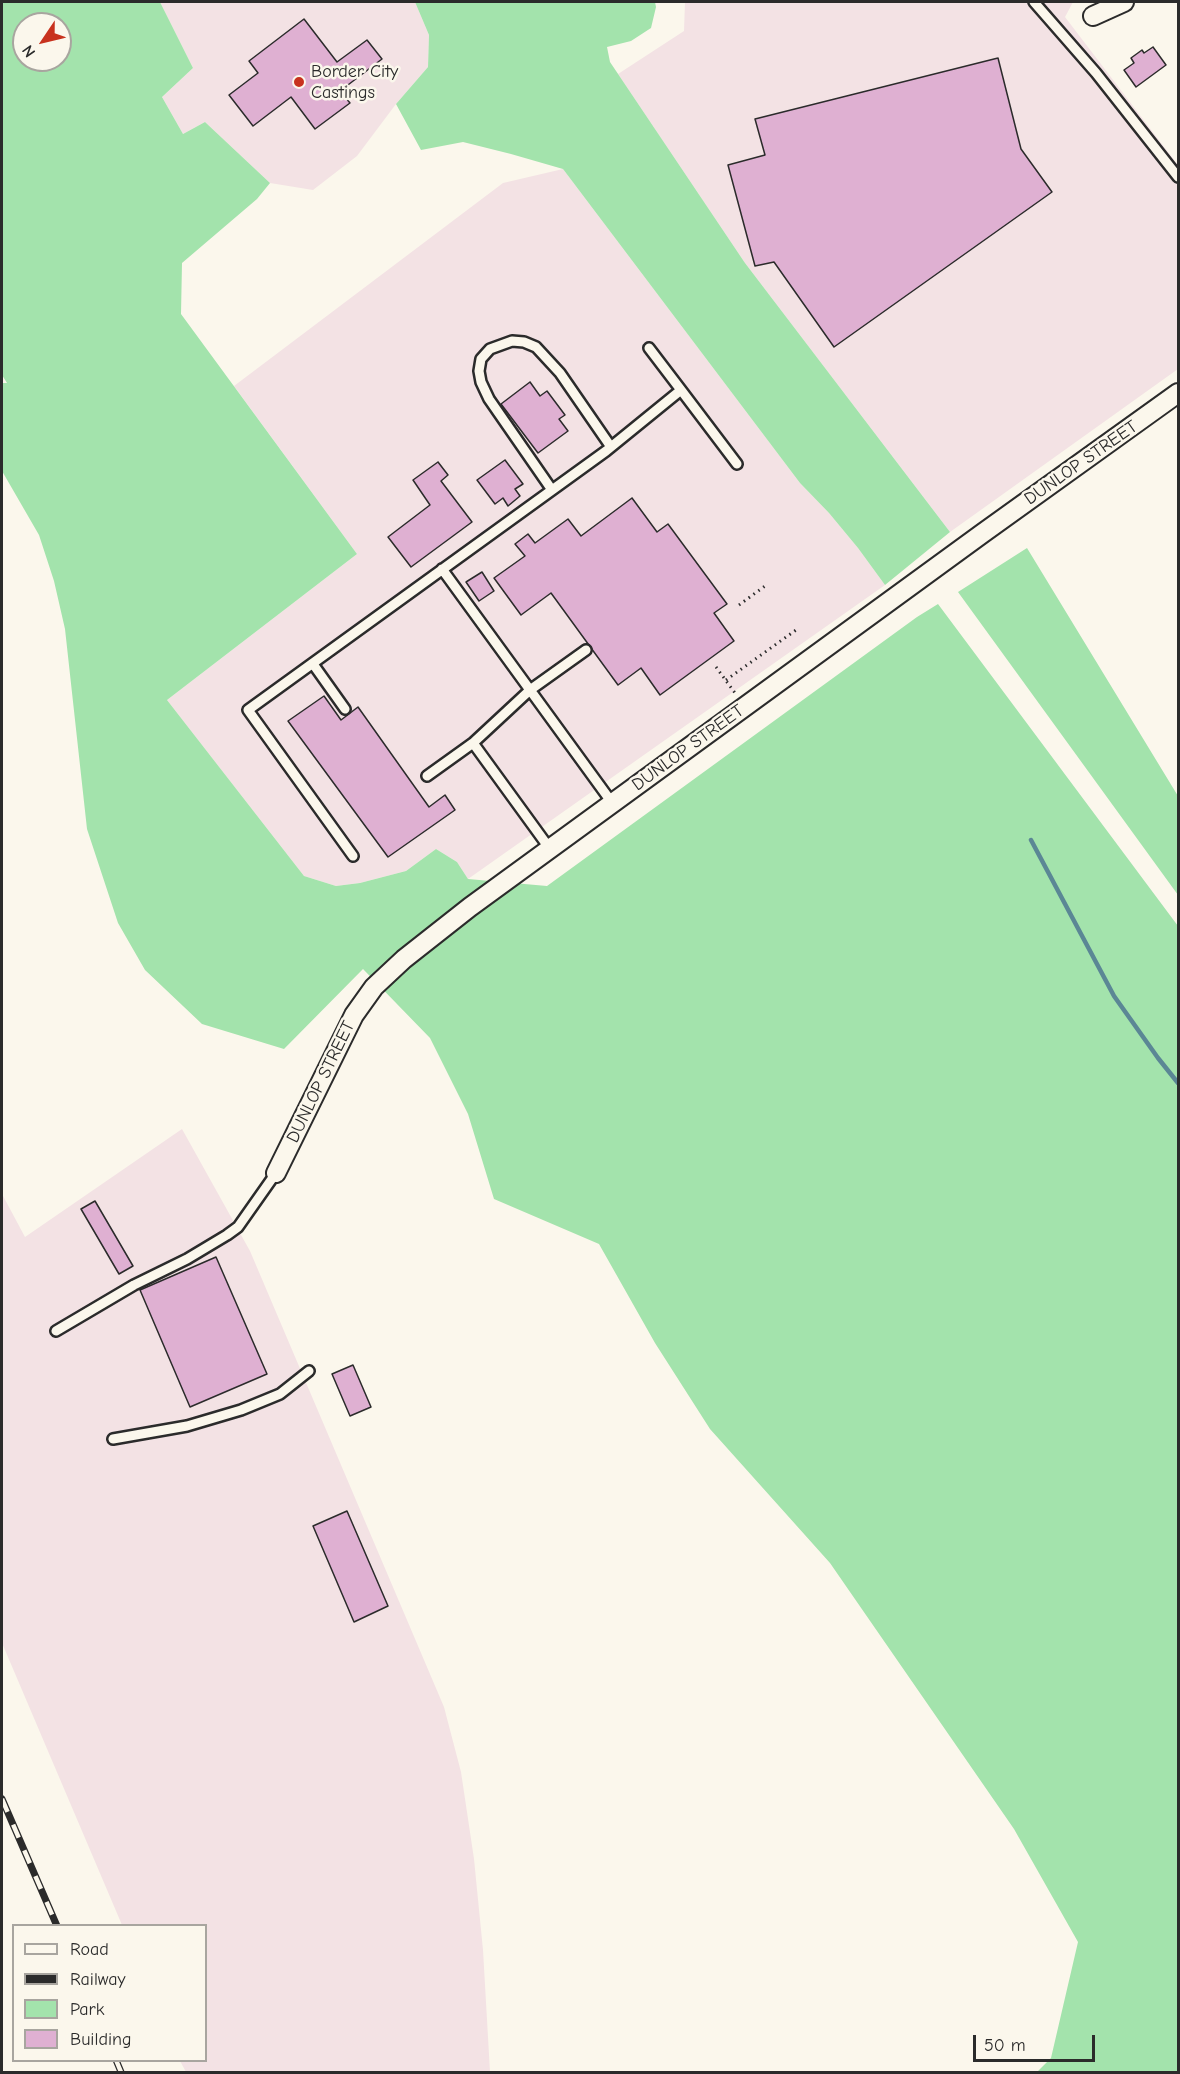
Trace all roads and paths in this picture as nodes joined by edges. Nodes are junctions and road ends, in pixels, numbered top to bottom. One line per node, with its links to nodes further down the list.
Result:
1 (1034, 2): 4 (lane)
2 (1124, 2): 3 (street)
3 (1093, 16)
4 (1179, 177)
5 (649, 348): 6 (lane)
6 (681, 390): 8 (lane); 9 (lane)
7 (1179, 393): 20 (street, DUNLOP STREET)
8 (611, 447): 10 (lane); 10 (lane)
9 (737, 464)
10 (552, 490): 11 (lane)
11 (442, 569): 16 (lane); 19 (lane)
12 (765, 586): 13 (path)
13 (740, 605)
14 (796, 630): 18 (path)
15 (586, 650): 19 (lane)
16 (313, 664): 21 (lane); 26 (lane)
17 (716, 667): 18 (path)
18 (726, 680): 20 (path)
19 (530, 690): 22 (lane); 24 (lane)
20 (745, 707): 24 (street, DUNLOP STREET)
21 (345, 709)
22 (473, 743): 23 (lane); 25 (lane)
23 (427, 776)
24 (613, 804): 25 (street, DUNLOP STREET)
25 (550, 849): 27 (street, DUNLOP STREET)
26 (353, 856)
27 (276, 1173): 28 (lane)
28 (56, 1331)
29 (309, 1371): 30 (lane)
30 (114, 1440)

